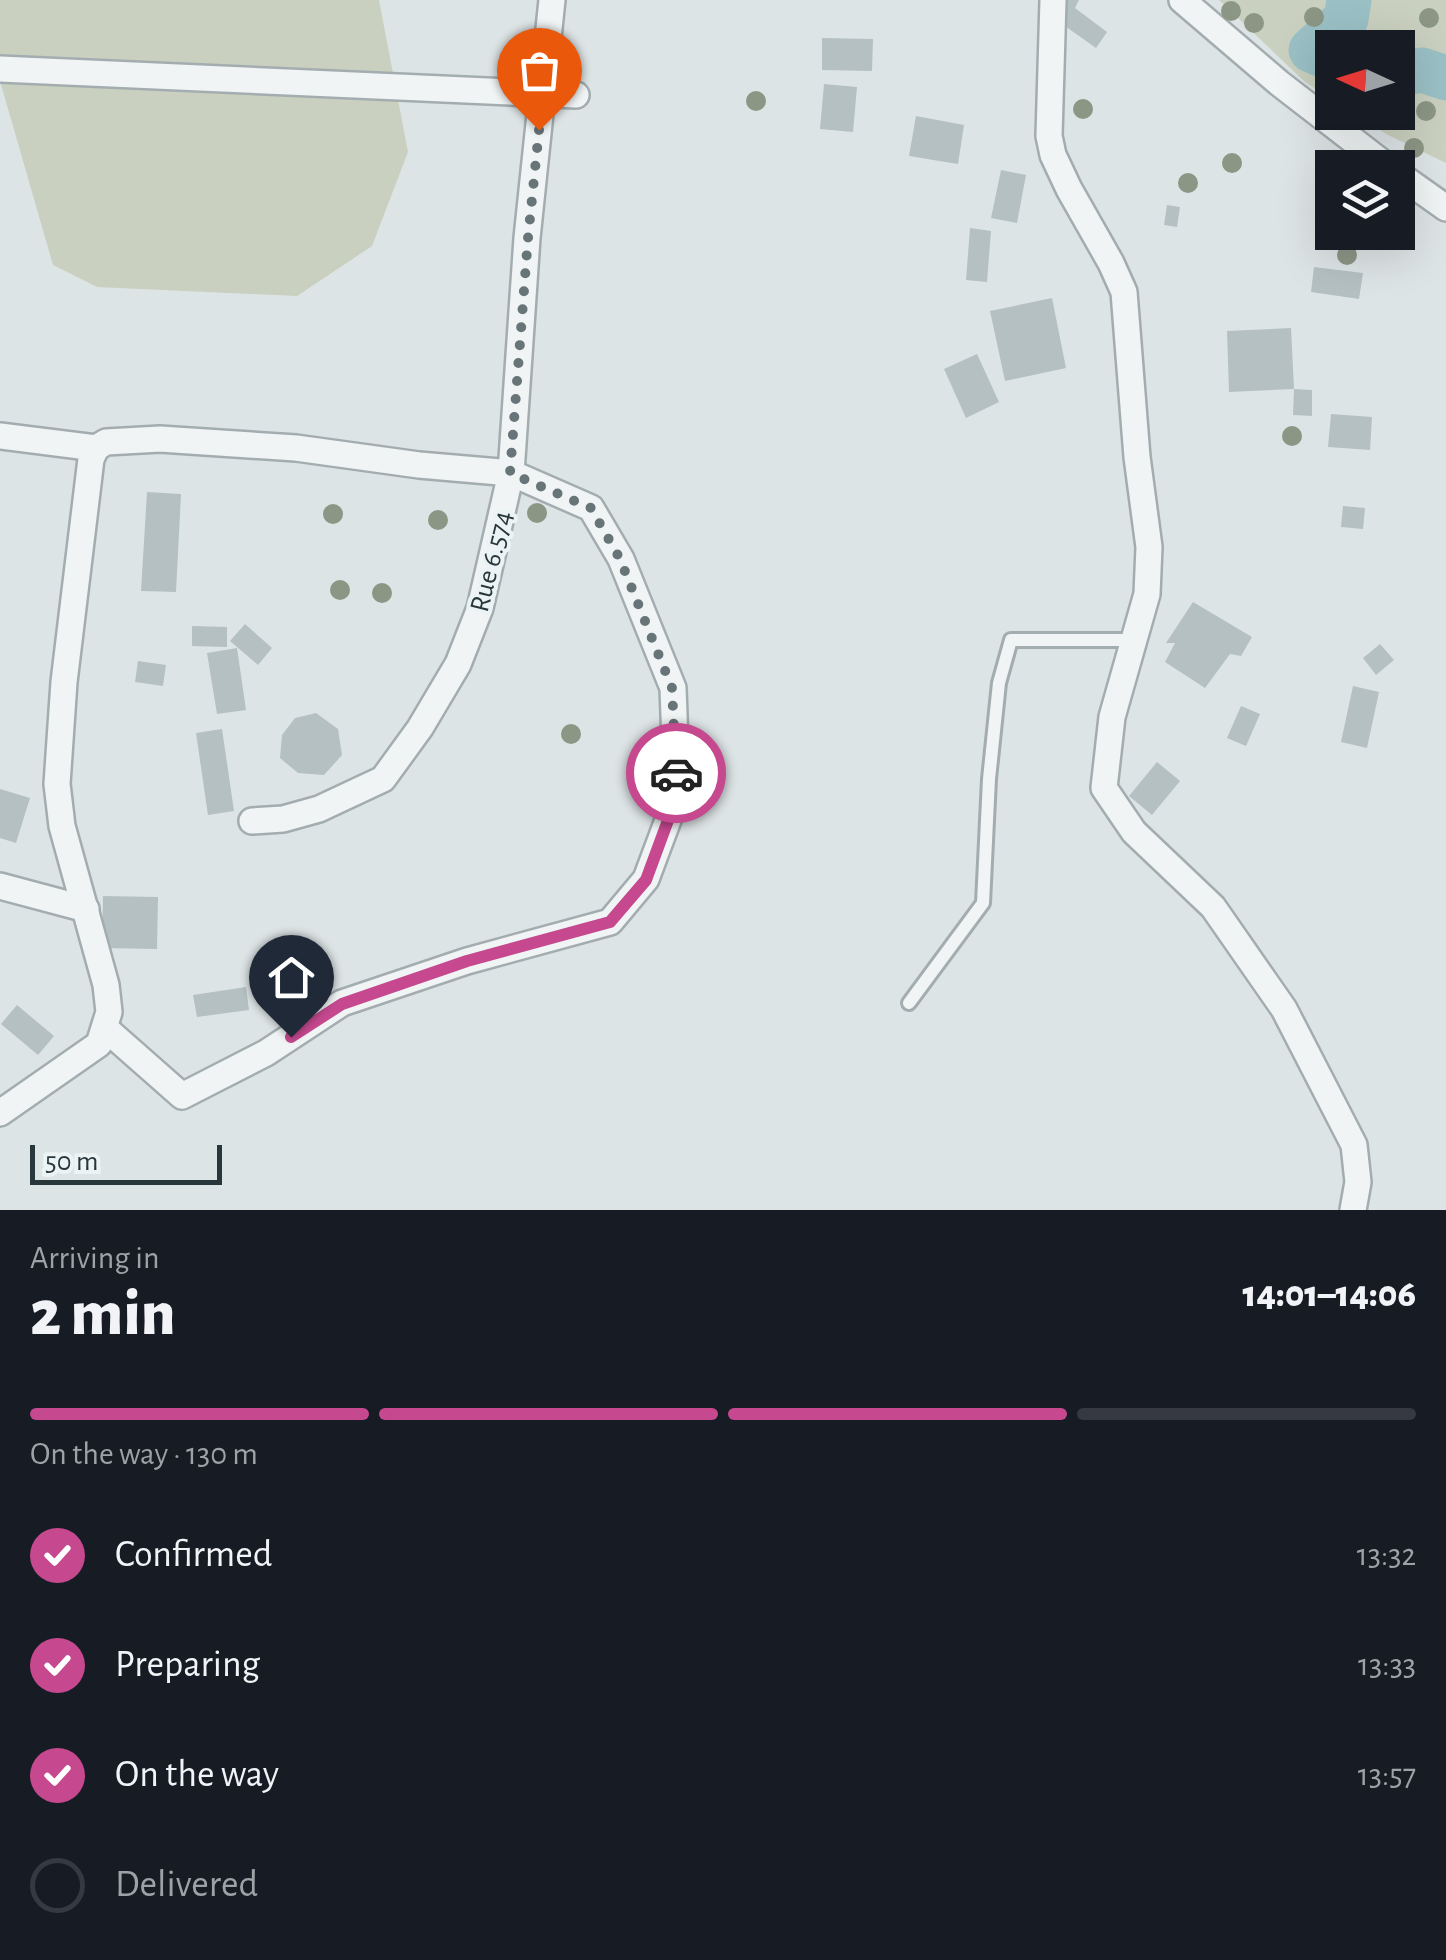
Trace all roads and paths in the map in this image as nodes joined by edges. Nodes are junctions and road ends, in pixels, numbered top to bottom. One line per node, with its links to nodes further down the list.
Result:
1 (552, 0): 5 (street, Rue 6.574)
2 (1053, 0): 13 (street)
3 (1182, 0): 7 (street)
4 (0, 69): 5 (street)
5 (543, 93): 6 (street); 12 (street, Rue 6.574)
6 (576, 95)
7 (1366, 150)
8 (1415, 186): 9 (street)
9 (1446, 208)
10 (0, 436): 11 (street)
11 (96, 448): 12 (street); 16 (street)
12 (510, 473): 14 (street, Rue 6.574); 18 (street)
13 (1136, 640): 17 (lane); 20 (street)
14 (252, 822)
15 (0, 886): 16 (street)
16 (86, 909): 18 (street)
17 (910, 1003)
18 (106, 1029): 19 (street)
19 (0, 1114)
20 (1352, 1210)

